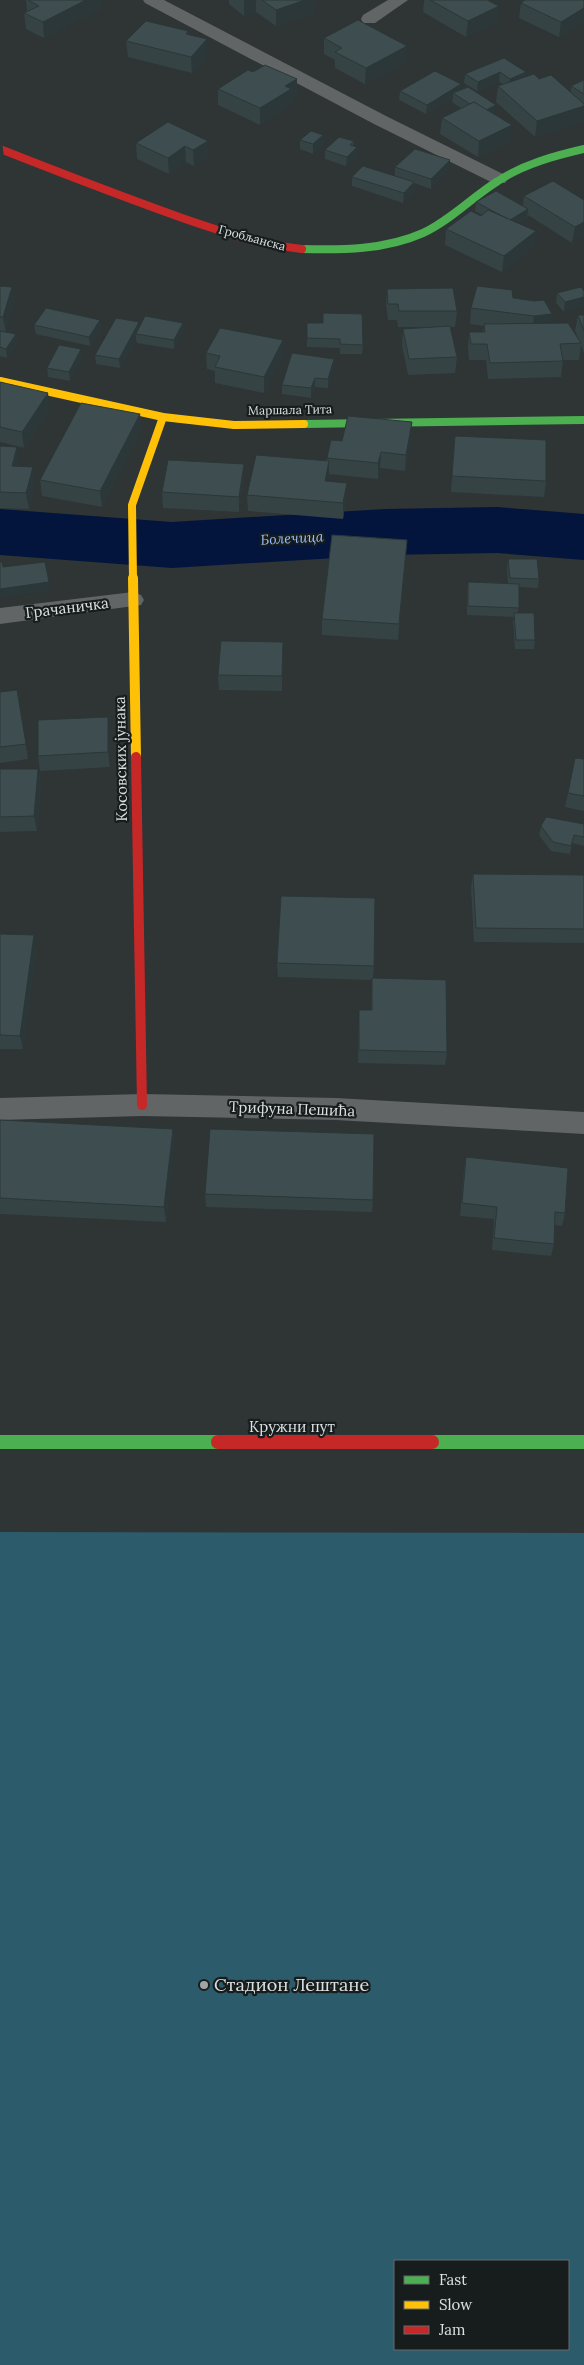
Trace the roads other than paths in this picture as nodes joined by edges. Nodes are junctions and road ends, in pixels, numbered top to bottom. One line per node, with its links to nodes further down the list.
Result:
1 (151, 0): 6 (street)
2 (400, 0): 3 (street)
3 (369, 19)
4 (0, 149): 6 (street, Гробљанска)
5 (584, 149): 6 (street, Гробљанска)
6 (499, 179)
7 (0, 381): 8 (street, Маршала Тита)
8 (163, 417): 9 (street, Маршала Тита); 10 (street, Косовских јунака)
9 (584, 420)
10 (133, 600): 11 (street, Грачаничка); 12 (street, Косовских јунака)
11 (0, 616)
12 (142, 1105): 13 (street, Трифуна Пешића); 14 (street, Трифуна Пешића)
13 (0, 1109)
14 (584, 1124)
15 (0, 1442): 16 (street, Кружни пут)
16 (584, 1442)

